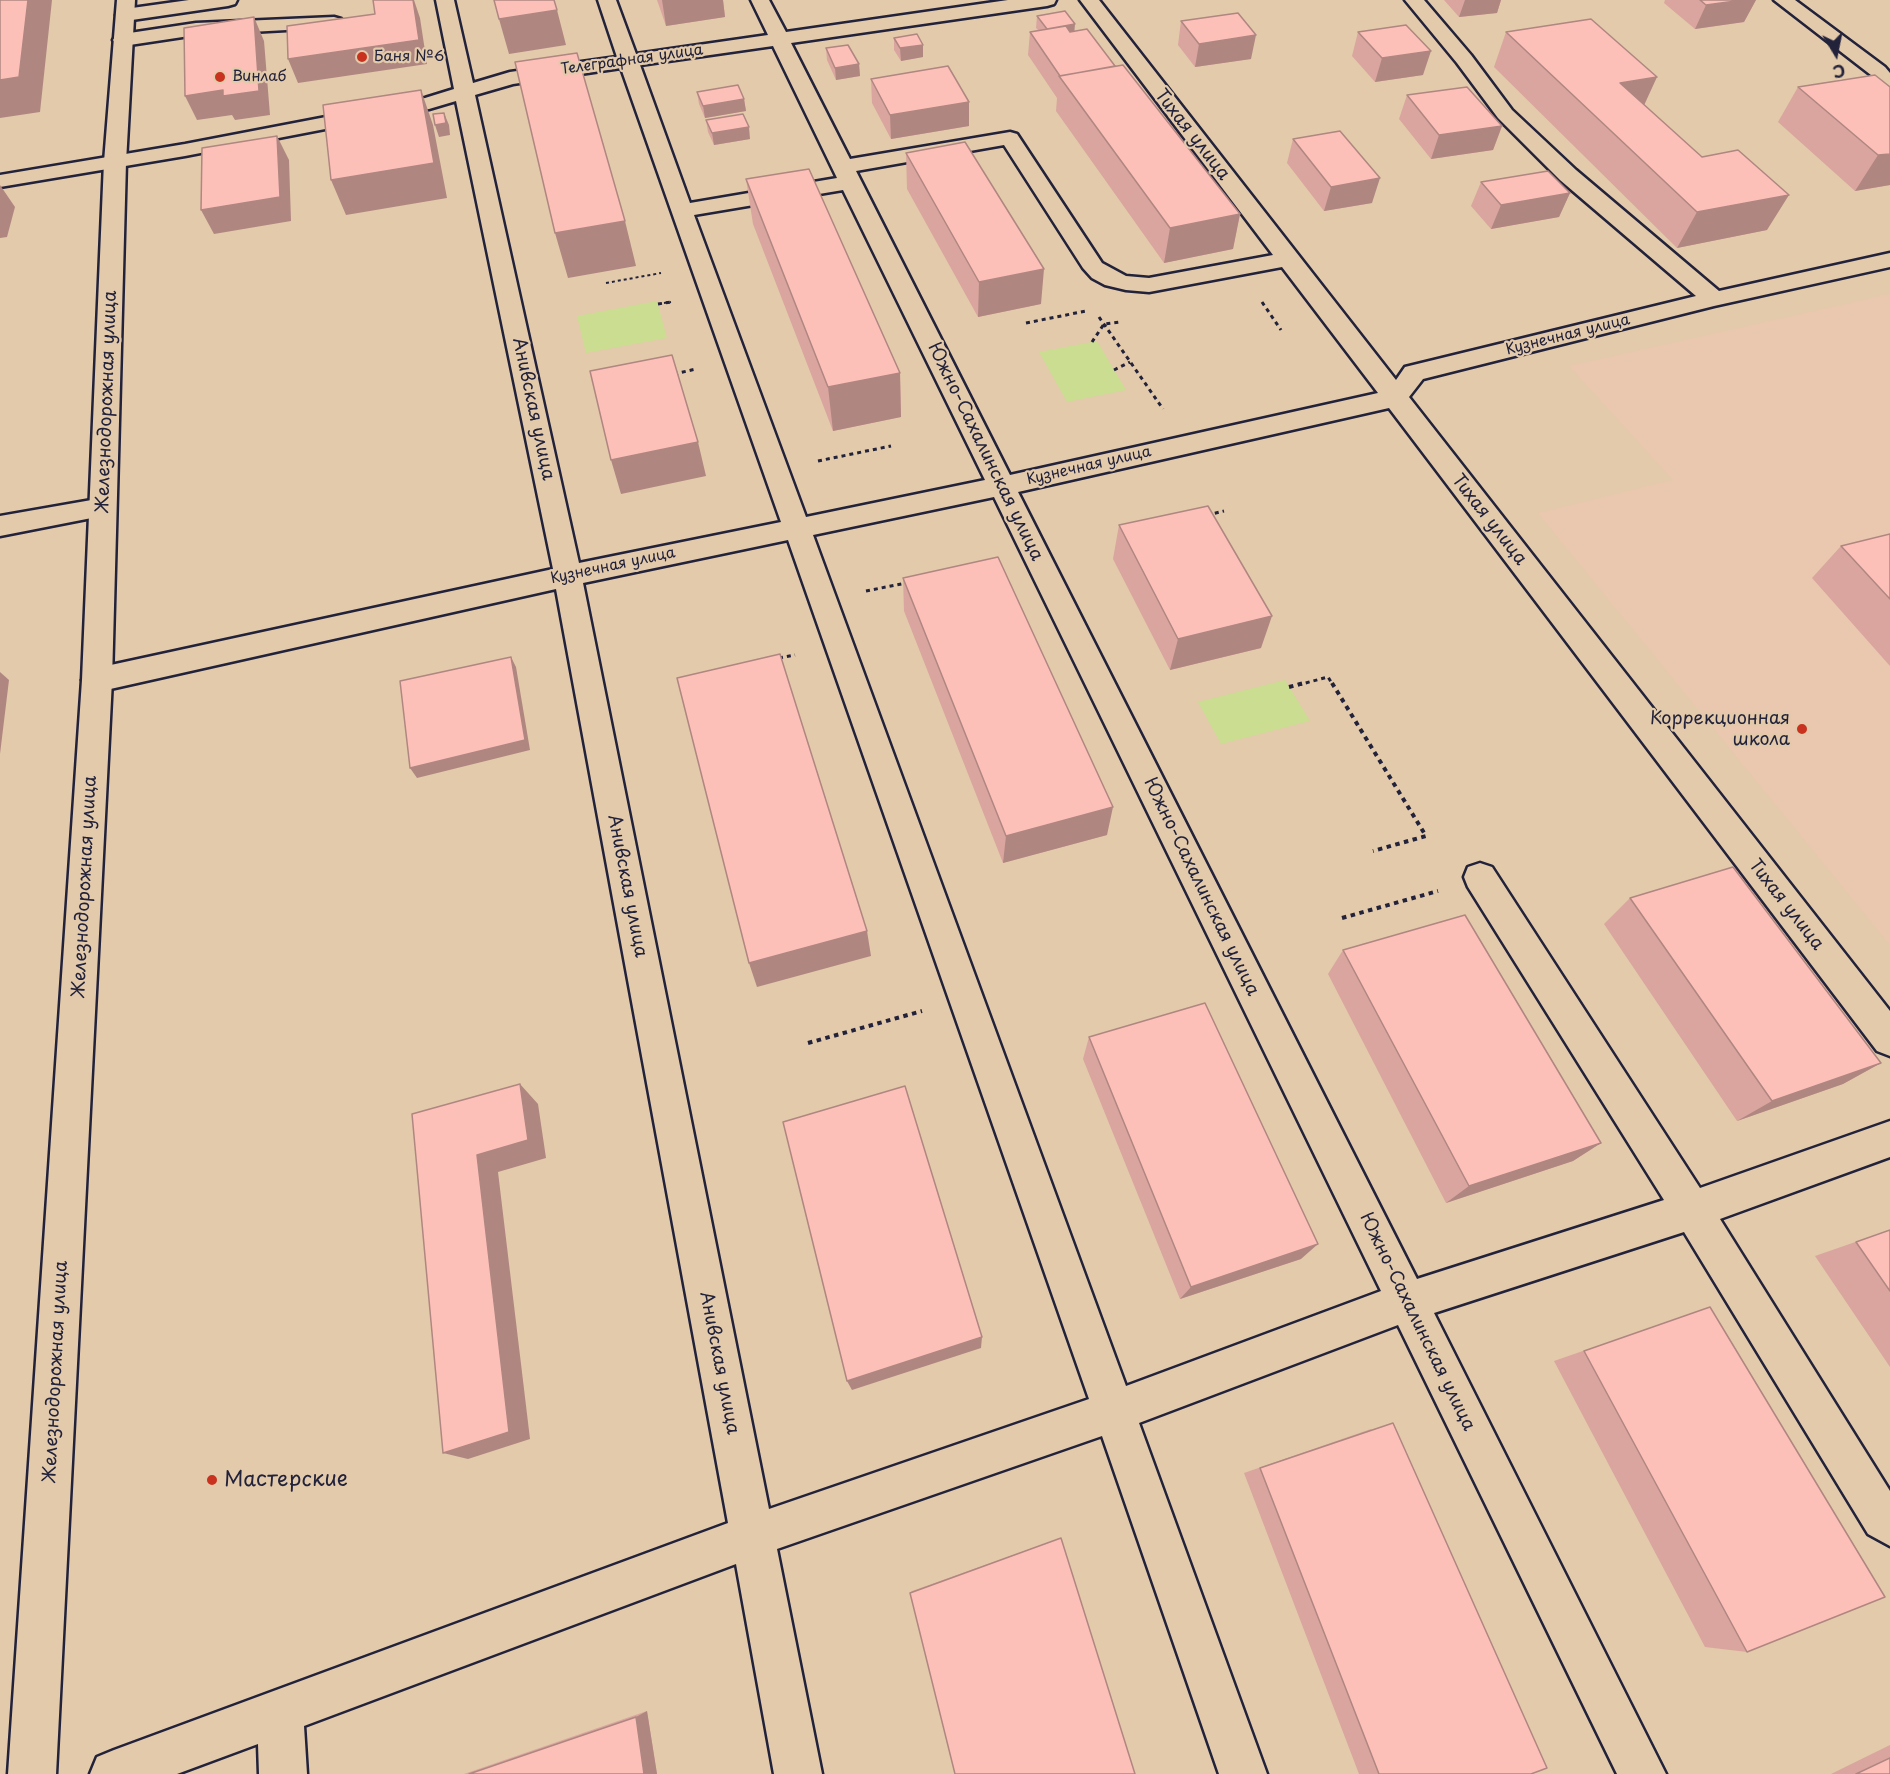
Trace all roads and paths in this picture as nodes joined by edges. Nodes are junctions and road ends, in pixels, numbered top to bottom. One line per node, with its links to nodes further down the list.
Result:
1 (228, 0): 9 (street)
2 (445, 0): 15 (street, Анивская улица)
3 (607, 0): 13 (street)
4 (760, 0): 11 (street, Южно-Сахалинская улица)
5 (1047, 0): 11 (street, Телеграфная улица)
6 (1089, 0): 20 (street, Тихая улица)
7 (1414, 0): 24 (street)
8 (1783, 0): 14 (street)
9 (125, 8): 12 (street, Железнодорожная улица)
10 (351, 21): 12 (street)
11 (778, 38): 13 (street, Телеграфная улица); 17 (street, Южно-Сахалинская улица)
12 (123, 40): 16 (street, Железнодорожная улица)
13 (628, 61): 15 (street, Телеграфная улица); 19 (street)
14 (1890, 85)
15 (466, 90): 16 (street, Телеграфная улица); 42 (street, Анивская улица)
16 (115, 162): 18 (street, Телеграфная улица); 37 (street, Железнодорожная улица)
17 (847, 174): 19 (street); 20 (street); 36 (street, Южно-Сахалинская улица)
18 (0, 180)
19 (681, 211): 41 (street)
20 (1289, 259): 32 (street, Тихая улица)
21 (1890, 260): 24 (street, Кузнечная улица)
22 (664, 272): 23 (path)
23 (606, 283)
24 (1714, 299): 32 (street, Кузнечная улица)
25 (1026, 323): 26 (path)
26 (1104, 324): 27 (path); 28 (path)
27 (1092, 342)
28 (1130, 362): 30 (path); 33 (path)
29 (697, 369): 31 (path)
30 (1114, 370)
31 (663, 376)
32 (1395, 398): 36 (street, Кузнечная улица); 54 (street, Тихая улица)
33 (1167, 416)
34 (891, 446): 35 (path)
35 (809, 463)
36 (1003, 486): 41 (street, Кузнечная улица); 58 (street, Южно-Сахалинская улица)
37 (103, 507): 40 (street); 47 (street, Железнодорожная улица)
38 (1224, 511): 39 (path)
39 (1203, 516)
40 (0, 526)
41 (797, 528): 42 (street, Кузнечная улица); 59 (street)
42 (567, 576): 47 (street, Кузнечная улица); 61 (street, Анивская улица)
43 (917, 580): 44 (path)
44 (864, 592)
45 (805, 652): 46 (path)
46 (773, 660)
47 (97, 680): 63 (street, Железнодорожная улица)
48 (1289, 687): 49 (path)
49 (1372, 851)
50 (1480, 877): 57 (street)
51 (1445, 889): 52 (path)
52 (1342, 918)
53 (923, 1011): 55 (path)
54 (1890, 1039)
55 (808, 1043)
56 (1890, 1139): 57 (street)
57 (1692, 1210): 58 (street); 60 (street)
58 (1406, 1302): 59 (street); 68 (street, Южно-Сахалинская улица)
59 (1115, 1411): 61 (street); 67 (street)
60 (1890, 1524)
61 (753, 1536): 62 (street); 66 (street, Анивская улица)
62 (280, 1711): 64 (street); 65 (street)
63 (32, 1774)
64 (114, 1774)
65 (283, 1774)
66 (798, 1774)
67 (1243, 1774)
68 (1642, 1774)

